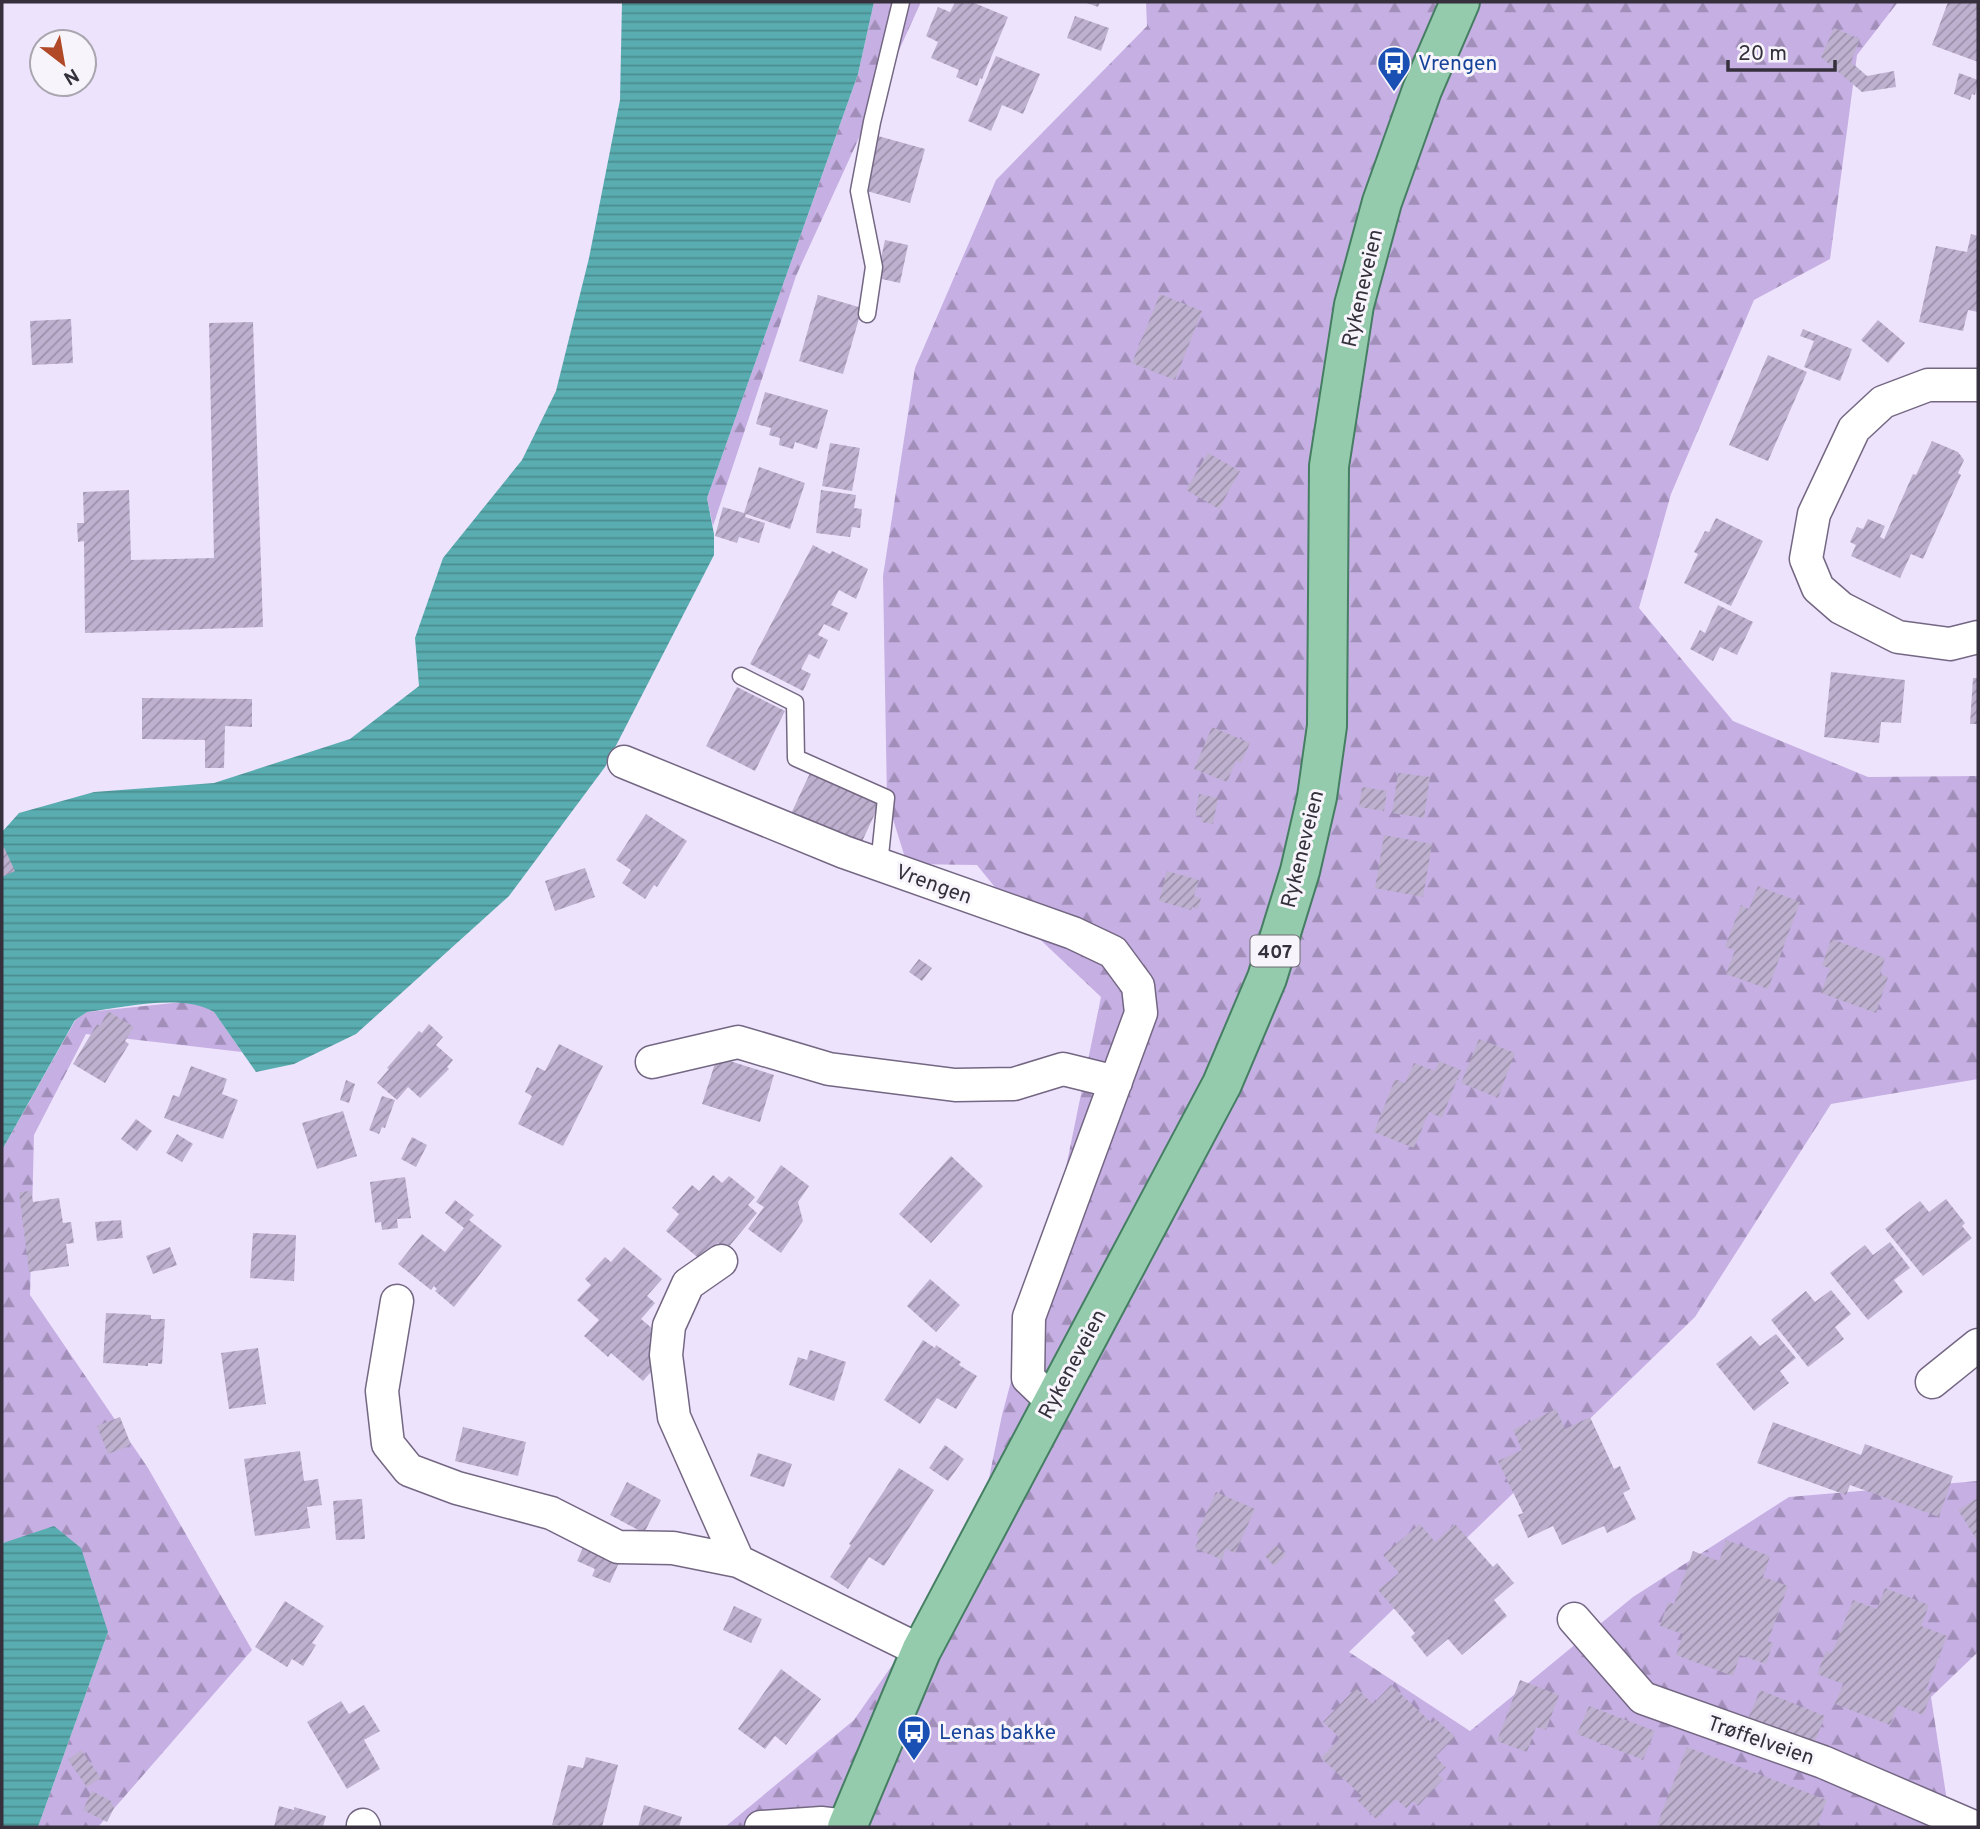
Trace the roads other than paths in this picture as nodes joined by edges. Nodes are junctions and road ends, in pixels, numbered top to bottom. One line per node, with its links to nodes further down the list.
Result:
1 (901, 2): 3 (lane)
2 (1461, 2): 15 (main road, Rykeneveien / 407)
3 (867, 314)
4 (1978, 384): 5 (street)
5 (1978, 637)
6 (741, 676): 8 (lane)
7 (624, 762): 8 (street, Vrengen)
8 (878, 864): 10 (street, Vrengen)
9 (652, 1062): 10 (street)
10 (1116, 1082): 15 (street, Vrengen)
11 (720, 1261): 16 (street)
12 (397, 1301): 16 (street)
13 (1978, 1345): 14 (street)
14 (1932, 1382)
15 (1052, 1401): 18 (main road, Rykeneveien / 407)
16 (738, 1561): 18 (street)
17 (1574, 1619): 22 (street, Trøffelveien)
18 (921, 1651): 20 (main road, Rykeneveien / 407)
19 (801, 1826): 20 (street, Rykeneveien); 21 (street, Rykeneveien)
20 (847, 1826)
21 (761, 1827)
22 (1974, 1827)

